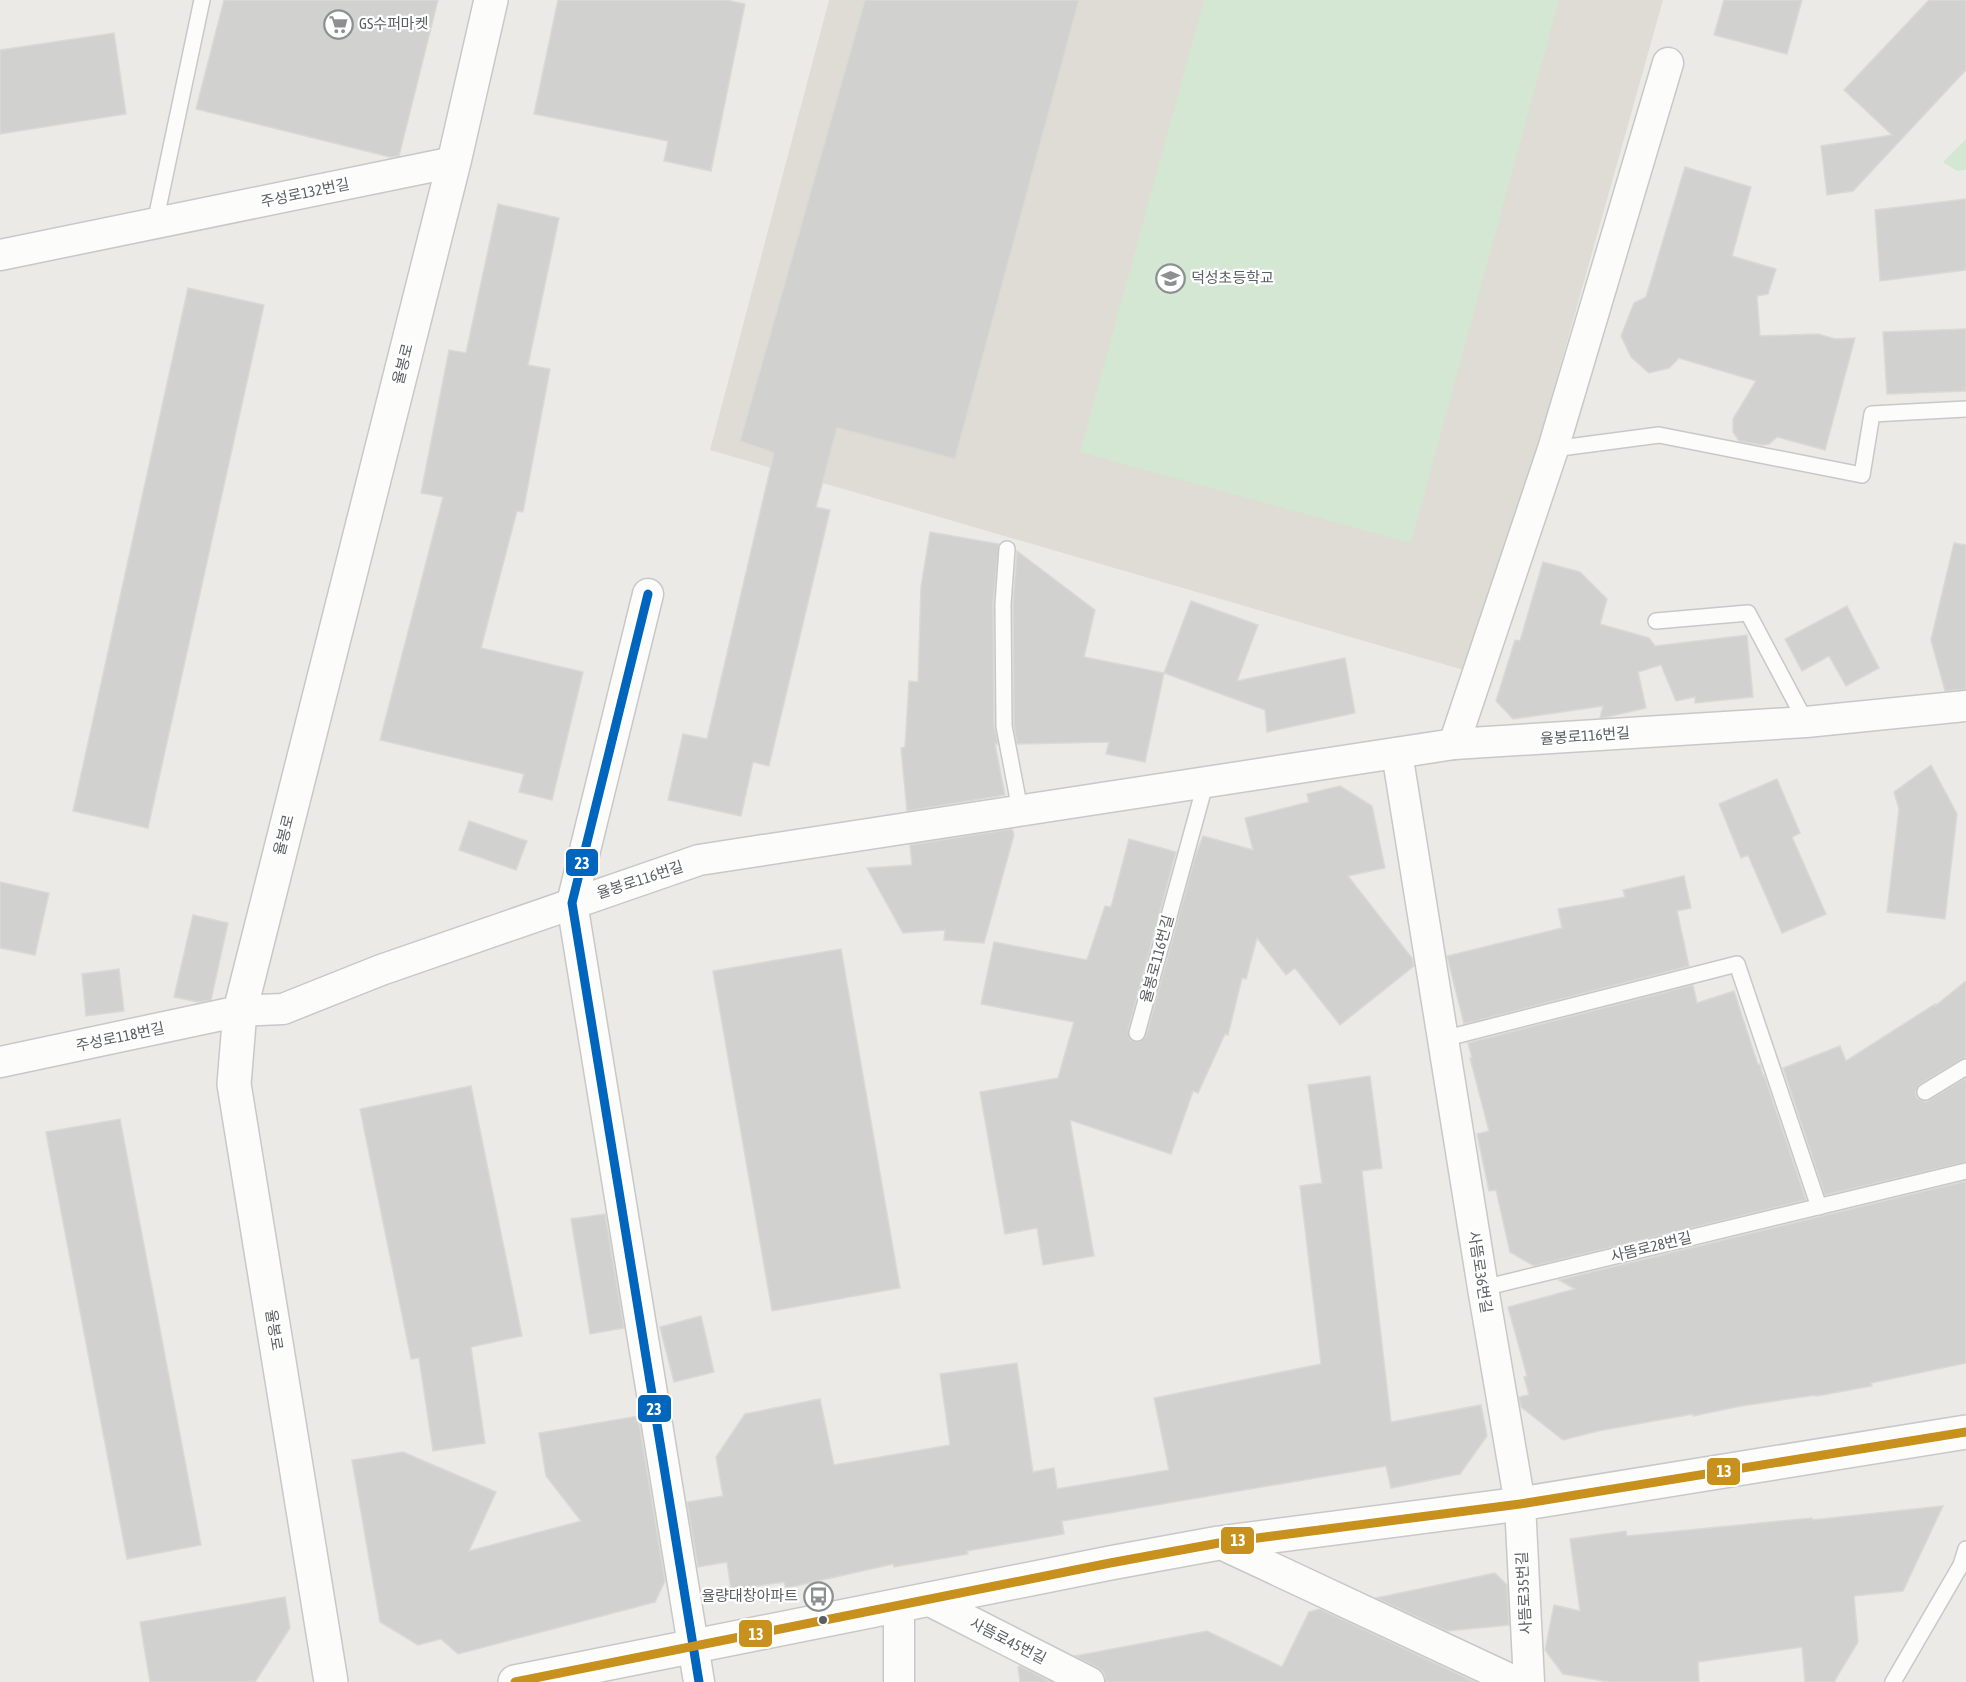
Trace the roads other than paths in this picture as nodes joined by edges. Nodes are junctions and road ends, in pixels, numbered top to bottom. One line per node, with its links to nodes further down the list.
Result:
1 (202, 0): 5 (lane)
2 (491, 0): 4 (street, 율봉로)
3 (1668, 63): 8 (street)
4 (454, 162): 5 (street, 주성로132번길); 19 (street, 율봉로)
5 (155, 223): 6 (street, 주성로132번길)
6 (0, 255)
7 (1966, 409): 8 (lane)
8 (1554, 448): 14 (street)
9 (1007, 549): 17 (lane)
10 (648, 594): 18 (street)
11 (1656, 621): 13 (lane)
12 (1966, 706): 13 (street, 율봉로116번길)
13 (1806, 722): 14 (street, 율봉로116번길)
14 (1454, 744): 15 (street, 율봉로116번길)
15 (1397, 753): 16 (street, 율봉로116번길); 21 (street, 사뜸로36번길)
16 (1206, 781): 17 (street, 율봉로116번길); 20 (lane, 율봉로116번길)
17 (1020, 810): 18 (street, 율봉로116번길)
18 (572, 903): 19 (street, 율봉로116번길); 33 (street)
19 (240, 1011): 22 (street, 주성로118번길); 34 (street, 율봉로)
20 (1137, 1033)
21 (1443, 1039): 26 (lane); 27 (street, 사뜸로36번길)
22 (0, 1062)
23 (1966, 1067): 24 (lane)
24 (1925, 1092)
25 (1966, 1171): 26 (lane, 사뜸로28번길)
26 (1819, 1207): 27 (lane, 사뜸로28번길)
27 (1483, 1288): 29 (street, 사뜸로36번길)
28 (1966, 1432): 29 (street)
29 (1520, 1504): 30 (street); 40 (street, 사뜸로35번길)
30 (1219, 1543): 32 (street); 39 (street)
31 (1966, 1549): 41 (lane)
32 (914, 1602): 33 (street); 37 (street); 38 (street, 사뜸로45번길)
33 (693, 1647): 35 (street); 36 (street)
34 (331, 1682)
35 (515, 1682)
36 (699, 1682)
37 (899, 1682)
38 (1089, 1682)
39 (1516, 1682)
40 (1529, 1682)
41 (1893, 1682)

